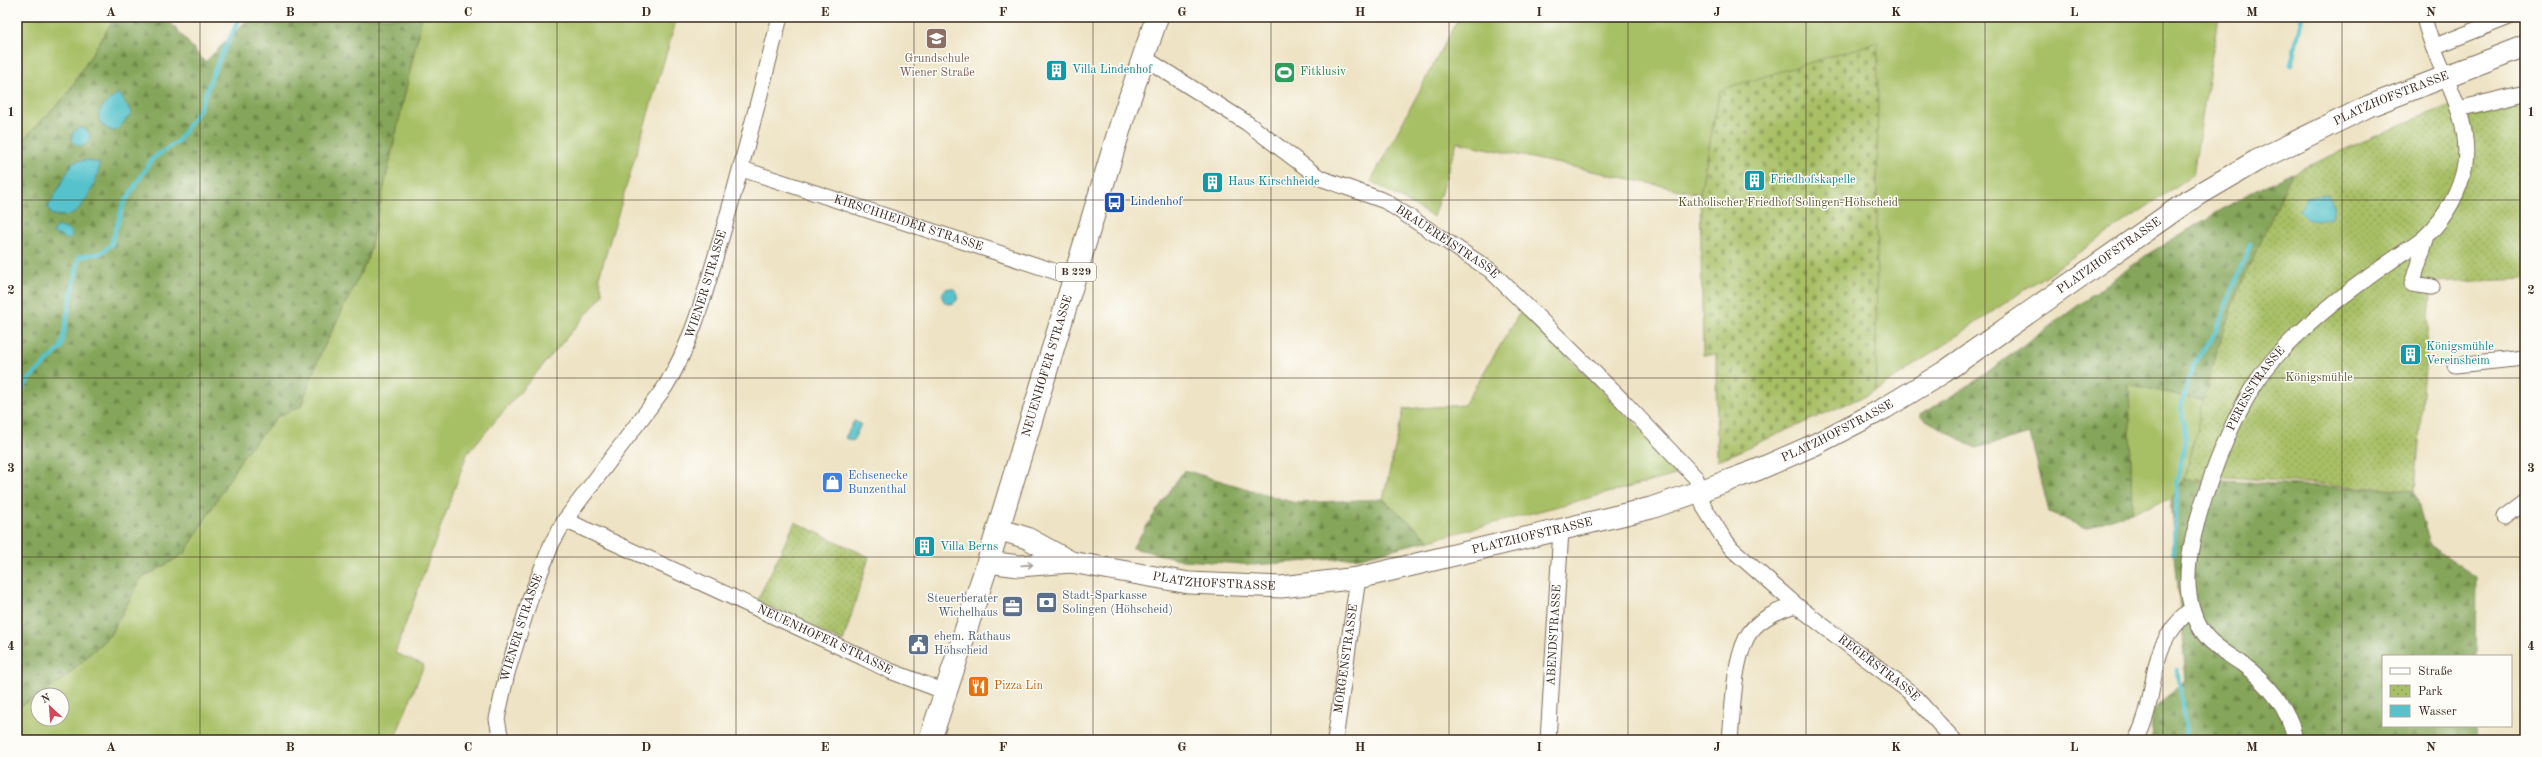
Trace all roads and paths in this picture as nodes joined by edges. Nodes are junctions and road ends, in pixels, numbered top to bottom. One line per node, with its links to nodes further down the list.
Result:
1 (780, 17): 11 (street, WIENER STRASSE)
2 (1157, 17): 7 (main road, NEUENHOFER STRASSE / B 229)
3 (2424, 17): 6 (street, PERESSTRASSE)
4 (2509, 17): 6 (street)
5 (2525, 46): 8 (main road, PLATZHOFSTRASSE)
6 (2433, 47): 8 (street, PERESSTRASSE)
7 (1143, 56): 13 (main road, NEUENHOFER STRASSE / B 229); 17 (street, BRAUEREISTRASSE)
8 (2446, 77): 10 (street, PERESSTRASSE); 17 (main road, PLATZHOFSTRASSE)
9 (2525, 93): 10 (street)
10 (2458, 109): 12 (street, PERESSTRASSE)
11 (742, 169): 13 (street, KIRSCHHEIDER STRASSE); 20 (street, WIENER STRASSE)
12 (2427, 236): 14 (street); 27 (street, PERESSTRASSE)
13 (1075, 278): 21 (main road, NEUENHOFER STRASSE / B 229)
14 (2432, 287)
15 (2525, 358): 16 (street)
16 (2455, 365)
17 (1700, 491): 22 (main road, PLATZHOFSTRASSE); 26 (street, REGERSTRASSE)
18 (2525, 502): 19 (street)
19 (2505, 517)
20 (565, 520): 28 (street, NEUENHOFER STRASSE); 29 (street, WIENER STRASSE)
21 (998, 529): 23 (main road, NEUENHOFER STRASSE / B 229); 24 (main road, PLATZHOFSTRASSE)
22 (1561, 530): 25 (main road, PLATZHOFSTRASSE); 32 (street, ABENDSTRASSE)
23 (988, 562): 24 (main road, PLATZHOFSTRASSE, one-way to 24); 28 (main road, NEUENHOFER STRASSE / B 229)
24 (1071, 562): 25 (main road, PLATZHOFSTRASSE)
25 (1358, 578): 31 (street, MORGENSTRASSE)
26 (1796, 605): 33 (street); 34 (street, REGERSTRASSE)
27 (2192, 609): 35 (street); 36 (street, PERESSTRASSE)
28 (946, 692): 30 (main road, NEUENHOFER STRASSE / B 229)
29 (501, 740)
30 (930, 740)
31 (1335, 740)
32 (1548, 740)
33 (1730, 740)
34 (1954, 740)
35 (2136, 740)
36 (2295, 740)

